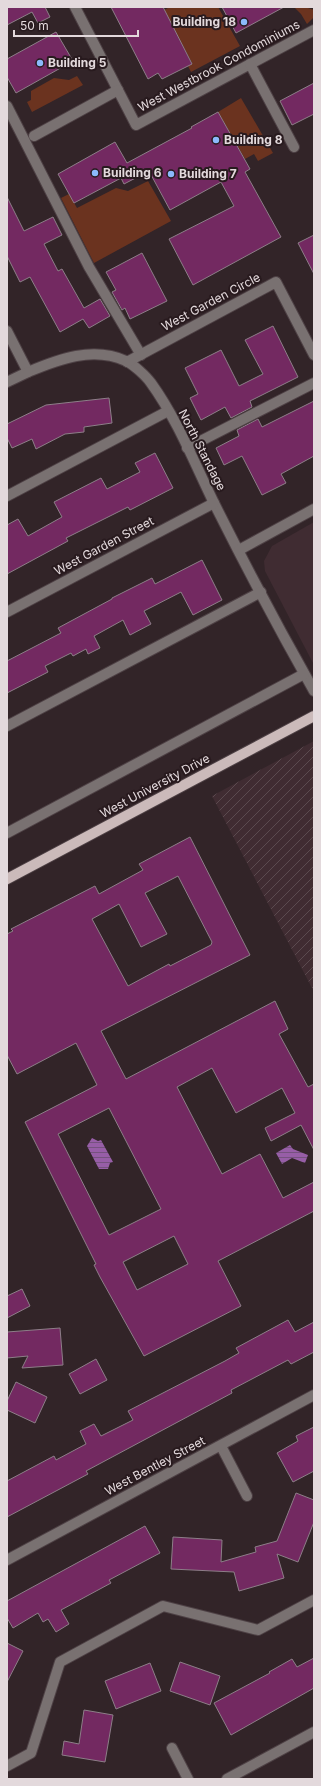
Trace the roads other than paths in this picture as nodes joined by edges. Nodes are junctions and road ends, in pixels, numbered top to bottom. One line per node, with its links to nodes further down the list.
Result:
1 (74, 7): 4 (street)
2 (314, 30): 3 (street, West Westbrook Condominiums)
3 (250, 64): 4 (street, West Westbrook Condominiums); 7 (street)
4 (118, 90): 6 (street)
5 (7, 106): 9 (street)
6 (34, 136)
7 (294, 146)
8 (7, 331): 12 (street)
9 (141, 355): 10 (street, West Garden Circle); 11 (street, West Garden Circle)
10 (314, 355)
11 (127, 362): 12 (street, North Standage); 15 (street, North Standage)
12 (28, 372): 13 (street, North Standage)
13 (7, 382)
14 (314, 383): 16 (street)
15 (168, 411): 16 (street, North Standage); 17 (street)
16 (187, 448): 18 (street, North Standage)
17 (7, 496)
18 (214, 503): 20 (street, North Standage); 22 (street, West Garden Street)
19 (314, 509): 20 (street)
20 (239, 550): 21 (street, North Standage)
21 (261, 592): 23 (street, North Standage); 26 (street)
22 (7, 612)
23 (304, 674): 24 (street, North Standage); 27 (street)
24 (314, 691)
25 (314, 716): 28 (main road, West University Drive)
26 (7, 726)
27 (7, 833)
28 (7, 879)
29 (314, 1395): 30 (street, West Bentley Street)
30 (221, 1446): 31 (street); 32 (street, West Bentley Street)
31 (247, 1496)
32 (7, 1560)
33 (314, 1600): 36 (street)
34 (314, 1732): 38 (street)
35 (172, 1748): 37 (street)
36 (7, 1766)
37 (188, 1779)
38 (227, 1779)

